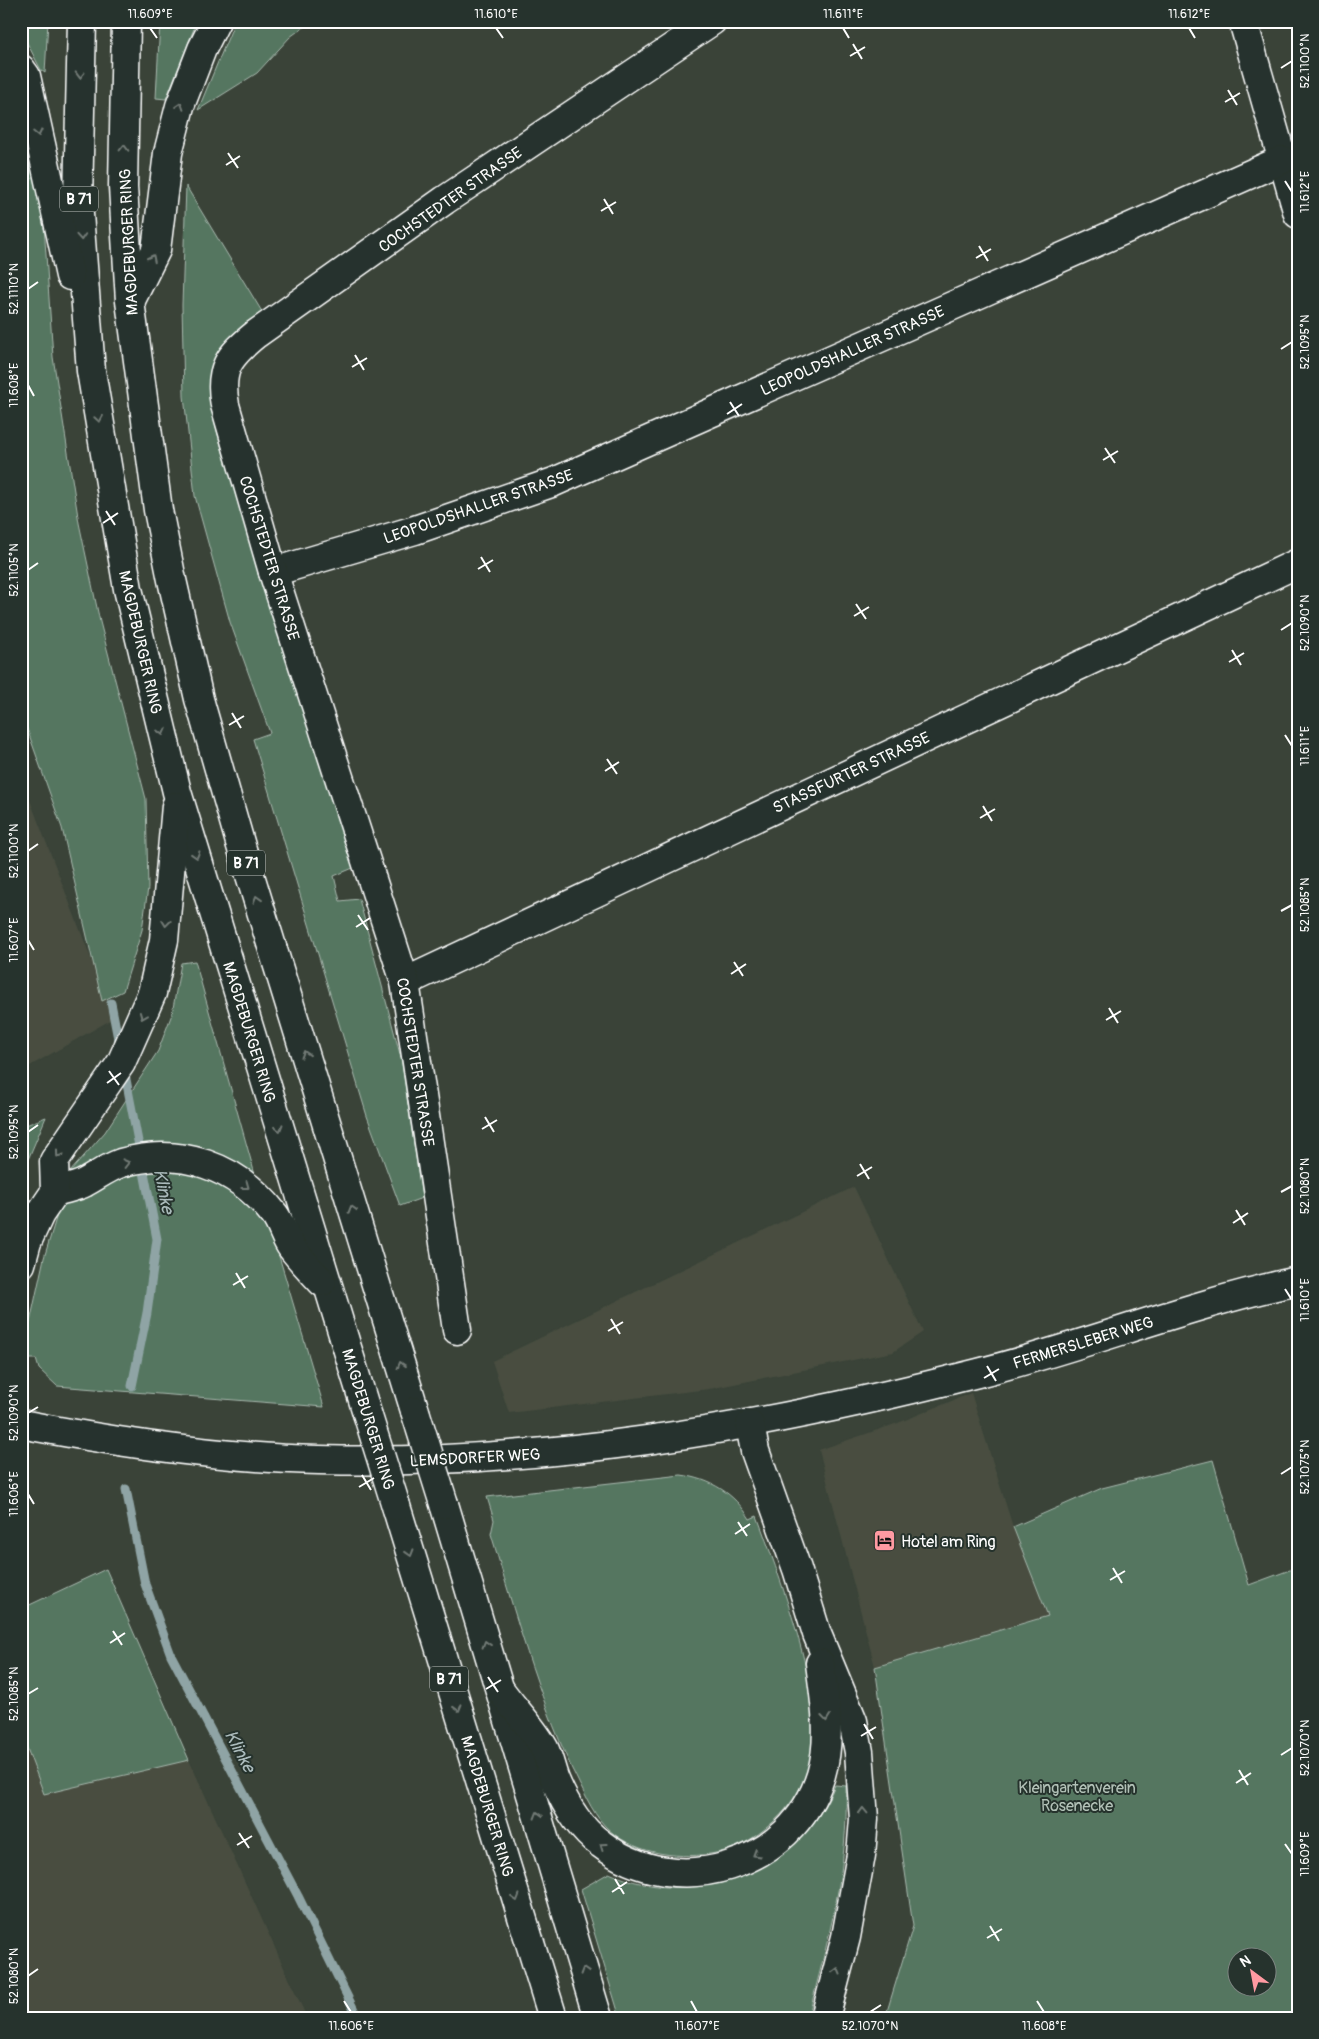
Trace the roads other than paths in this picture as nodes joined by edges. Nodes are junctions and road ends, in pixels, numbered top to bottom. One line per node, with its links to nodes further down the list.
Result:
1 (82, 21): 10 (main road, MAGDEBURGER RING / B 71, one-way to 10)
2 (126, 21): 9 (main road, MAGDEBURGER RING / B 71, one-way to 2)
3 (216, 21): 9 (main road, one-way to 3)
4 (712, 21): 12 (main road, COCHSTEDTER STRASSE)
5 (1243, 21): 7 (main road)
6 (21, 69): 10 (main road, one-way to 10)
7 (1282, 160): 8 (main road); 12 (main road, LEOPOLDSHALLER STRASSE)
8 (1296, 197)
9 (130, 302): 23 (main road, MAGDEBURGER RING / B 71, one-way to 9, bridge)
10 (91, 371): 13 (main road, MAGDEBURGER RING / B 71, one-way to 13)
11 (1298, 563): 14 (main road, STASSFURTER STRASSE)
12 (273, 572): 14 (main road, COCHSTEDTER STRASSE)
13 (177, 792): 15 (main road, one-way to 15); 18 (main road, MAGDEBURGER RING / B 71, one-way to 18)
14 (405, 982): 19 (main road, COCHSTEDTER STRASSE)
15 (55, 1192): 16 (main road); 18 (main road, one-way to 18)
16 (21, 1264)
17 (1298, 1281): 21 (main road, FERMERSLEBER WEG)
18 (328, 1288): 24 (main road, MAGDEBURGER RING / B 71, one-way to 24, bridge)
19 (457, 1330)
20 (21, 1424): 21 (main road, LEMSDORFER WEG)
21 (750, 1425): 22 (main road)
22 (817, 1634): 23 (main road, one-way to 23); 26 (main road, one-way to 22)
23 (501, 1691): 25 (main road, MAGDEBURGER RING / B 71, one-way to 23)
24 (553, 2018)
25 (598, 2018)
26 (825, 2018)

